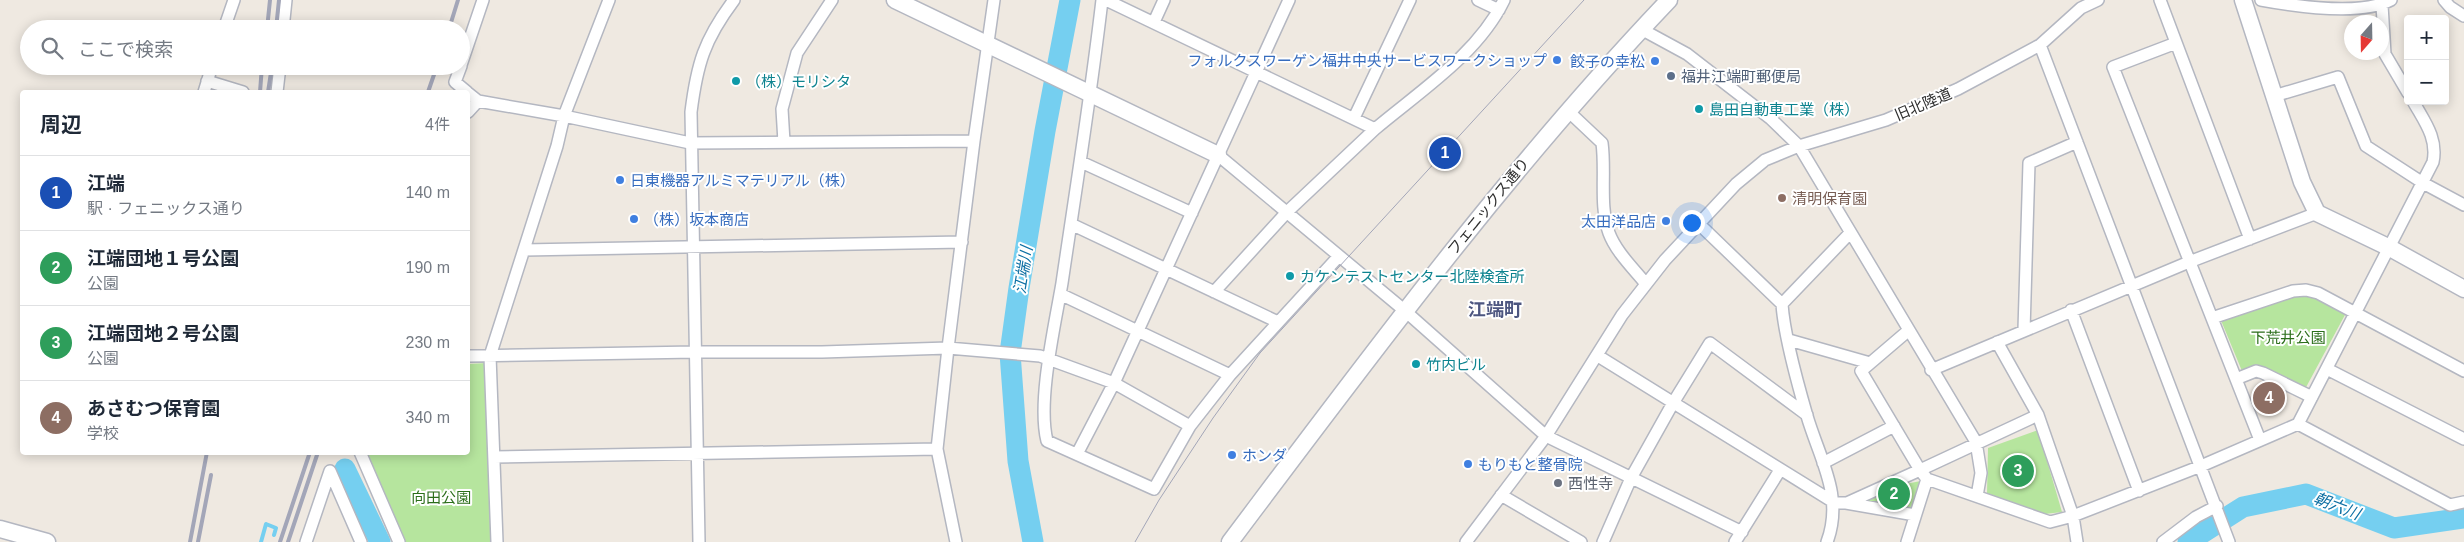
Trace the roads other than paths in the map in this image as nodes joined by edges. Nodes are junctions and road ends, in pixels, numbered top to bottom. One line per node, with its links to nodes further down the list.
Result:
1 (234, 0): 24 (street)
2 (286, 0): 25 (street)
3 (483, 0): 28 (street)
4 (609, 0): 49 (street)
5 (734, 0): 55 (street)
6 (832, 0): 53 (street)
7 (895, 0): 31 (street)
8 (994, 0): 31 (street)
9 (1102, 0): 42 (street)
10 (1106, 0): 26 (street)
11 (1164, 0): 26 (street)
12 (1289, 0): 32 (street)
13 (1410, 0): 50 (street)
14 (1478, 0): 22 (street)
15 (1669, 0): 27 (street, フェニックス通り)
16 (2098, 0): 30 (street, 旧北陸道)
17 (2160, 0): 29 (street)
18 (2243, 0): 44 (street)
19 (2261, 0): 21 (street)
20 (2444, 0): 23 (street)
21 (2387, 2): 37 (street)
22 (1501, 5): 51 (street)
23 (2464, 16)
24 (227, 20)
25 (284, 20)
26 (1154, 22): 32 (street)
27 (1641, 29): 48 (street, フェニックス通り); 56 (street)
28 (470, 39)
29 (2176, 43): 67 (street); 73 (street)
30 (2040, 45): 54 (street); 56 (street, 旧北陸道)
31 (988, 46): 42 (street); 52 (street)
32 (1254, 72): 50 (street); 57 (street)
33 (209, 75): 36 (street)
34 (279, 75): 40 (street)
35 (458, 75): 41 (street)
36 (207, 81): 38 (street); 39 (street)
37 (2404, 86)
38 (205, 90)
39 (236, 90)
40 (277, 90)
41 (464, 90)
42 (1085, 91): 57 (street); 58 (street)
43 (470, 95): 45 (street)
44 (2274, 96): 59 (street); 63 (street)
45 (478, 101): 47 (street); 49 (street)
46 (2415, 105): 59 (street)
47 (470, 110)
48 (1567, 110): 75 (street); 81 (street, フェニックス通り)
49 (564, 116): 55 (street); 71 (street)
50 (1354, 118): 51 (street)
51 (1375, 130): 61 (street)
52 (974, 141): 53 (street); 68 (street)
53 (784, 142): 55 (street)
54 (2077, 142): 76 (street); 88 (street)
55 (690, 143): 70 (street)
56 (1798, 146): 65 (street, 旧北陸道); 66 (street)
57 (1218, 155): 61 (street); 62 (street)
58 (1081, 162): 62 (street); 64 (street)
59 (2423, 183): 60 (street); 69 (street)
60 (2464, 205)
61 (1287, 212): 72 (street); 78 (street)
62 (1192, 213): 74 (street)
63 (2317, 213): 67 (street); 69 (street)
64 (1071, 224): 74 (street); 79 (street)
65 (1699, 224): 75 (street, 旧北陸道); 80 (street)
66 (1850, 233): 80 (street); 87 (street)
67 (2250, 239): 73 (street)
68 (962, 242): 70 (street); 91 (street)
69 (2390, 248): 77 (street); 83 (street)
70 (693, 249): 71 (street); 92 (street)
71 (524, 250): 94 (street)
72 (1339, 256): 81 (street); 85 (street)
73 (2189, 262): 76 (street); 84 (street)
74 (1166, 268): 78 (street); 86 (street)
75 (1646, 284): 95 (street, 旧北陸道)
76 (2132, 286): 82 (street); 121 (street)
77 (2464, 289)
78 (1214, 292): 85 (street)
79 (1060, 294): 86 (street); 96 (street)
80 (1782, 304): 89 (street)
81 (1404, 310): 111 (street); 142 (street, フェニックス通り)
82 (2072, 310): 88 (street); 125 (street)
83 (2356, 313): 84 (street); 98 (street); 100 (street)
84 (2212, 318): 102 (street)
85 (1278, 322): 101 (street)
86 (1138, 330): 101 (street); 103 (street)
87 (1909, 330): 97 (street); 99 (street)
88 (2024, 330): 90 (street)
89 (1789, 340): 97 (street); 106 (street)
90 (1997, 342): 99 (street); 107 (street)
91 (952, 349): 92 (street); 96 (street); 115 (street)
92 (695, 352): 94 (street); 116 (street)
93 (470, 356): 94 (street)
94 (490, 356): 119 (street)
95 (1598, 356): 105 (street); 111 (street, 旧北陸道)
96 (1045, 358): 103 (street); 117 (street)
97 (1870, 363): 110 (street)
98 (2327, 369): 104 (street); 113 (street)
99 (1931, 370): 114 (street)
100 (2464, 371)
101 (1230, 375): 109 (street)
102 (2236, 379): 104 (street); 112 (street)
103 (1114, 383): 109 (street); 117 (street)
104 (2312, 397): 108 (street)
105 (1673, 403): 106 (street); 122 (street); 124 (street)
106 (1807, 415): 120 (street)
107 (2038, 415): 114 (street); 132 (street)
108 (2298, 424): 112 (street); 128 (street)
109 (1190, 426): 117 (street)
110 (1894, 426): 120 (street); 123 (street)
111 (1546, 436): 124 (street); 126 (street, 旧北陸道)
112 (2260, 440): 121 (street)
113 (2464, 440)
114 (1976, 442): 123 (street); 127 (street)
115 (936, 449): 116 (street); 141 (street)
116 (697, 453): 119 (street); 140 (street)
117 (1077, 454)
118 (361, 455): 138 (street)
119 (494, 457): 139 (street)
120 (1823, 463): 129 (street)
121 (2202, 466): 125 (street); 130 (street)
122 (1780, 470): 129 (street); 134 (street)
123 (1923, 474): 127 (street); 129 (street); 131 (street)
124 (1631, 478): 134 (street); 145 (street)
125 (2139, 490): 132 (street)
126 (1501, 495): 143 (street, 旧北陸道); 144 (street)
127 (1977, 496): 132 (street)
128 (2464, 502)
129 (1840, 503): 131 (street); 146 (street)
130 (2218, 509): 149 (street); 150 (street)
131 (1916, 515): 147 (street)
132 (2073, 516): 148 (street)
133 (0, 529): 136 (street)
134 (1739, 537)
135 (307, 540): 137 (street)
136 (47, 542)
137 (361, 542)
138 (399, 542)
139 (497, 542)
140 (699, 542)
141 (956, 542)
142 (1230, 542)
143 (1466, 542)
144 (1581, 542)
145 (1603, 542)
146 (1827, 542)
147 (1908, 542)
148 (2078, 542)
149 (2163, 542)
150 (2229, 542)

